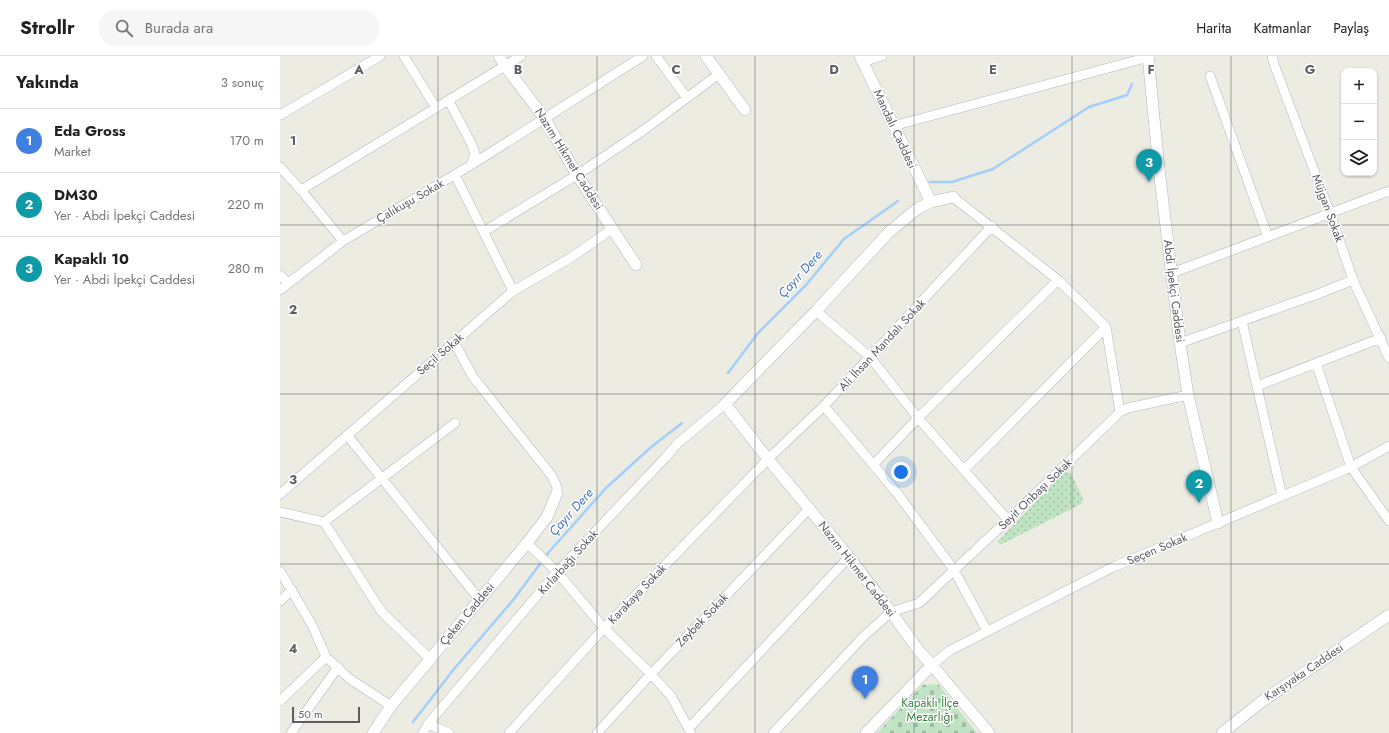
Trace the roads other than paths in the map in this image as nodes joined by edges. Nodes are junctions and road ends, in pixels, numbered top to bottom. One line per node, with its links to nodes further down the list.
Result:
1 (380, 56): 18 (street)
2 (404, 56): 17 (street)
3 (499, 56): 12 (street, Nazım Hikmet Caddesi)
4 (521, 56): 12 (street)
5 (643, 56): 20 (street, Çalıkuşu Sokak)
6 (656, 56): 15 (street)
7 (706, 56): 13 (street)
8 (882, 56): 11 (street)
9 (1272, 56): 30 (street, Müjgan Sokak)
10 (1151, 58): 21 (street); 37 (street, Abdi İpekçi Caddesi)
11 (861, 59): 21 (street, Mandalı Caddesi)
12 (505, 66): 16 (street); 20 (street, Nazım Hikmet Caddesi)
13 (719, 74): 15 (street); 19 (street)
14 (1210, 76): 34 (street)
15 (687, 98): 24 (street)
16 (449, 100): 17 (street); 22 (street)
17 (436, 108): 26 (street)
18 (281, 110)
19 (745, 110)
20 (546, 119): 22 (street, Çalıkuşu Sokak); 24 (street, Nazım Hikmet Caddesi)
21 (893, 126): 29 (street, Mandalı Caddesi)
22 (471, 165): 25 (street, Çalıkuşu Sokak)
23 (280, 168): 26 (street)
24 (577, 174): 32 (street, Nazım Hikmet Caddesi); 33 (street)
25 (455, 175): 33 (street); 35 (street, Çalıkuşu Sokak)
26 (301, 190): 35 (street)
27 (1389, 191): 30 (street)
28 (953, 197): 29 (street); 31 (street)
29 (931, 202): 44 (street)
30 (1330, 214): 34 (street); 40 (street, Müjgan Sokak)
31 (992, 226): 39 (street); 50 (street, Ali İhsan Mandalı Sokak)
32 (612, 229): 36 (street, Nazım Hikmet Caddesi); 43 (street, Seçil Sokak)
33 (483, 232): 43 (street)
34 (1268, 237): 37 (street)
35 (343, 241): 41 (street, Çalıkuşu Sokak)
36 (636, 265)
37 (1172, 274): 49 (street, Abdi İpekçi Caddesi)
38 (280, 275): 41 (street)
39 (1058, 280): 46 (street); 58 (street)
40 (1353, 280): 45 (street); 47 (street, Müjgan Sokak)
41 (288, 283): 42 (street, Çalıkuşu Sokak)
42 (280, 290)
43 (513, 291): 48 (street, Seçil Sokak)
44 (816, 311): 50 (street); 55 (street)
45 (1242, 322): 49 (street); 53 (street)
46 (1106, 327): 57 (street); 65 (street)
47 (1381, 338): 51 (street, Müjgan Sokak); 52 (street)
48 (454, 342): 60 (street, Seçil Sokak); 67 (street)
49 (1180, 343): 54 (street, Abdi İpekçi Caddesi)
50 (870, 357): 56 (street, Ali İhsan Mandalı Sokak); 58 (street)
51 (1389, 358)
52 (1316, 363): 53 (street); 64 (street)
53 (1257, 386): 69 (street)
54 (1188, 395): 57 (street, Seyit Onbaşı Sokak); 75 (street, Abdi İpekçi Caddesi)
55 (725, 404): 62 (street, Nazım Hikmet Caddesi); 80 (street, Kırlarbağı Sokak)
56 (824, 406): 62 (street, Ali İhsan Mandalı Sokak); 63 (street)
57 (1120, 412): 72 (street, Seyit Onbaşı Sokak)
58 (918, 418): 63 (street); 65 (street)
59 (455, 423): 66 (street)
60 (347, 435): 66 (street); 68 (street, Seçil Sokak)
61 (1389, 446): 64 (street, Seçen Sokak)
62 (768, 459): 70 (street, Nazım Hikmet Caddesi); 86 (street, Karakaya Sokak)
63 (873, 465): 79 (street)
64 (1351, 467): 69 (street, Seçen Sokak); 74 (street)
65 (964, 470): 72 (street)
66 (382, 479): 73 (street); 82 (street)
67 (557, 493): 76 (street, Çeken Caddesi)
68 (280, 494)
69 (1282, 496): 75 (street, Seçen Sokak)
70 (809, 509): 77 (street, Nazım Hikmet Caddesi); 92 (street, Zeybek Sokak)
71 (280, 512): 73 (street)
72 (1008, 520): 79 (street, Seyit Onbaşı Sokak)
73 (324, 522): 89 (street)
74 (1389, 522)
75 (1218, 523): 87 (street, Seçen Sokak)
76 (527, 543): 80 (street); 82 (street, Çeken Caddesi)
77 (849, 557): 84 (street, Nazım Hikmet Caddesi); 96 (street)
78 (280, 570): 81 (street)
79 (954, 570): 84 (street, Seyit Onbaşı Sokak); 87 (street)
80 (557, 572): 86 (street); 95 (street, Kırlarbağı Sokak)
81 (292, 590): 83 (street); 88 (street)
82 (479, 599): 89 (street, Çeken Caddesi)
83 (280, 601)
84 (891, 612): 90 (street, Nazım Hikmet Caddesi); 97 (street)
85 (1389, 615): 106 (street, Karşıyaka Caddesi)
86 (604, 628): 92 (street); 102 (street, Karakaya Sokak)
87 (987, 631): 90 (street, Seçen Sokak)
88 (326, 657): 91 (street); 93 (street)
89 (430, 659): 94 (street, Çeken Caddesi)
90 (932, 664): 104 (street); 105 (street, Nazım Hikmet Caddesi)
91 (338, 668): 94 (street); 98 (street)
92 (651, 674): 96 (street); 103 (street, Zeybek Sokak)
93 (280, 701)
94 (391, 706): 99 (street, Çeken Caddesi)
95 (428, 724): 100 (street, Kırlarbağı Sokak); 101 (street)
96 (690, 731)
97 (777, 732)
98 (291, 733)
99 (373, 733)
100 (423, 733)
101 (449, 733)
102 (510, 733)
103 (597, 733)
104 (866, 733)
105 (989, 733)
106 (1222, 733)

